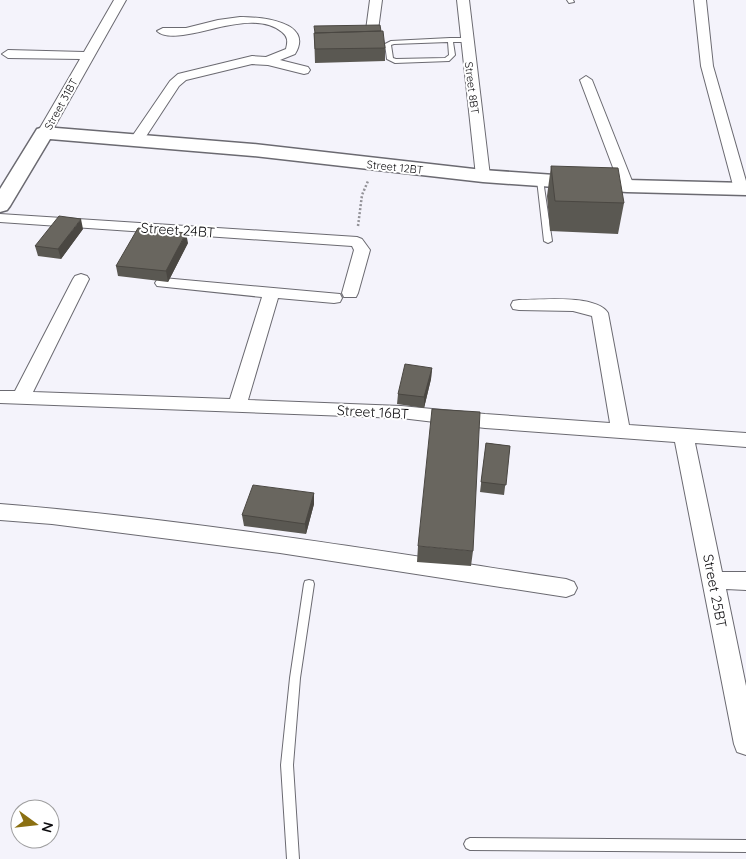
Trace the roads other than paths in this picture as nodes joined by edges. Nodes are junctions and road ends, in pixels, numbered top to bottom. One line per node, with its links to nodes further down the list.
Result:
1 (120, 0): 10 (street, Street 31BT)
2 (376, 0): 5 (street)
3 (463, 0): 8 (street, Street 8BT)
4 (700, 0): 19 (street)
5 (372, 30)
6 (163, 32): 11 (street)
7 (450, 40): 7 (lane); 8 (lane)
8 (466, 40): 16 (street, Street 8BT)
9 (8, 54): 10 (street)
10 (88, 56): 14 (street, Street 31BT)
11 (268, 61): 12 (street); 15 (street)
12 (304, 70)
13 (586, 80): 18 (street)
14 (44, 133): 15 (street, Street 12BT); 20 (street, Street 31BT)
15 (136, 141): 16 (street, Street 12BT)
16 (483, 176): 17 (street, Street 12BT)
17 (540, 180): 18 (street, Street 12BT); 22 (lane)
18 (627, 186): 19 (street, Street 12BT)
19 (743, 189)
20 (0, 206)
21 (0, 218): 26 (street, Street 24BT)
22 (548, 241)
23 (81, 278): 30 (street)
24 (163, 284): 25 (street)
25 (271, 293): 27 (street); 31 (street)
26 (350, 293)
27 (334, 298)
28 (519, 305): 32 (street)
29 (0, 397): 30 (street, Street 16BT)
30 (21, 398): 31 (street, Street 16BT)
31 (237, 406): 32 (street, Street 16BT)
32 (621, 432): 33 (street, Street 16BT)
33 (684, 437): 34 (street, Street 16BT); 36 (street, Street 25BT)
34 (746, 440)
35 (0, 512): 39 (street)
36 (713, 580): 37 (street); 40 (street, Street 25BT)
37 (746, 581)
38 (310, 584): 43 (lane)
39 (566, 588)
40 (746, 744)
41 (470, 844): 42 (lane)
42 (746, 846)
43 (293, 859)

